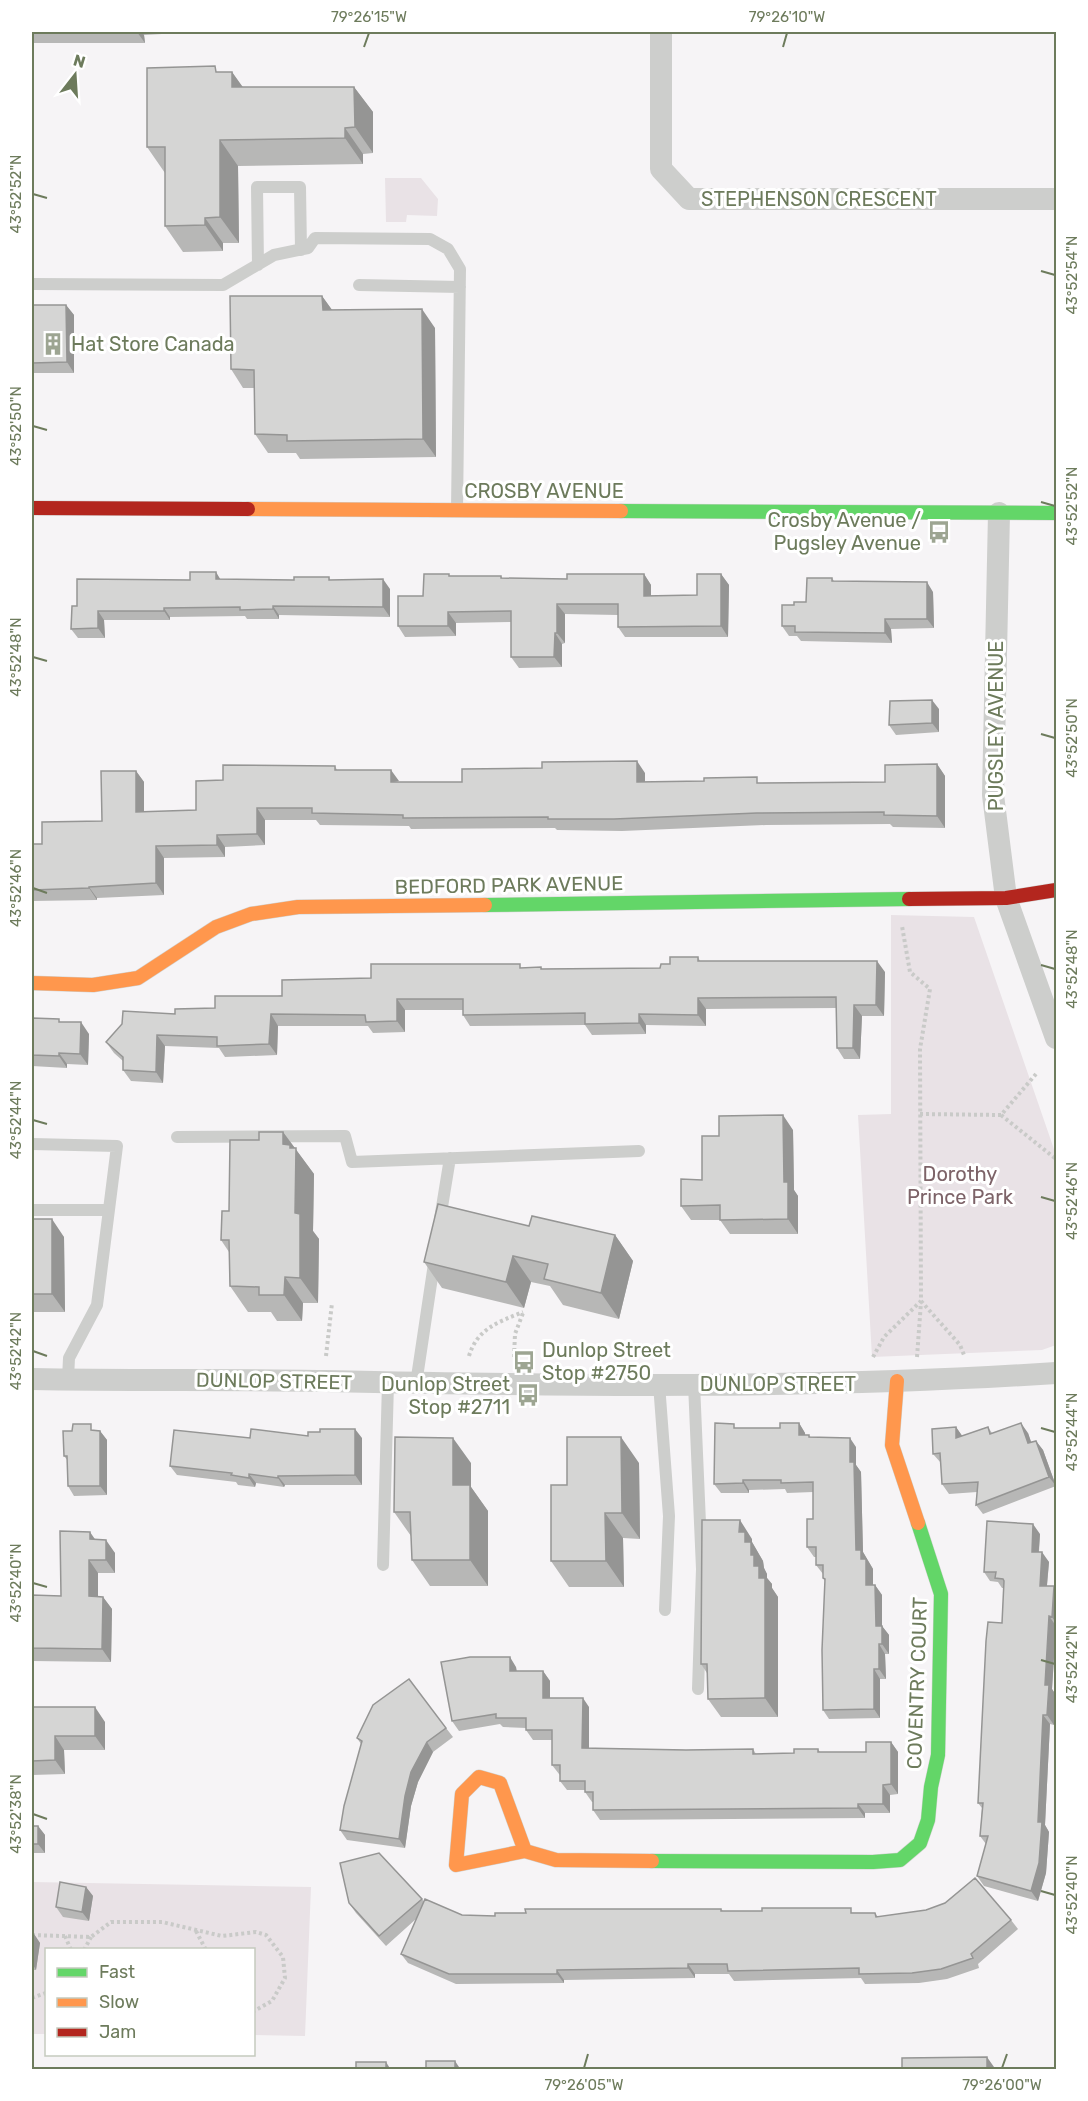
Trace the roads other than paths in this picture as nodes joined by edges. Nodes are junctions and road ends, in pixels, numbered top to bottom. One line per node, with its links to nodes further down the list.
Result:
1 (661, 32): 2 (street, STEPHENSON CRESCENT)
2 (1056, 199)
3 (301, 250): 4 (lane); 4 (lane); 7 (lane)
4 (258, 265): 5 (lane)
5 (32, 284)
6 (358, 285): 7 (lane)
7 (460, 287): 9 (lane)
8 (32, 508): 9 (street, CROSBY AVENUE)
9 (457, 510): 10 (street, CROSBY AVENUE)
10 (999, 513): 11 (street, CROSBY AVENUE); 13 (street, PUGSLEY AVENUE)
11 (1056, 513)
12 (1056, 891): 13 (street, BEDFORD PARK AVENUE)
13 (1005, 898): 14 (street, BEDFORD PARK AVENUE); 15 (street, PUGSLEY AVENUE)
14 (32, 983)
15 (1056, 1038)
16 (177, 1137): 19 (lane)
17 (32, 1144): 21 (lane)
18 (639, 1151): 19 (lane)
19 (450, 1158): 27 (lane)
20 (32, 1210): 21 (lane)
21 (109, 1210): 24 (lane)
22 (1056, 1373): 25 (street, DUNLOP STREET)
23 (32, 1378): 24 (street, DUNLOP STREET)
24 (68, 1379): 26 (street, DUNLOP STREET)
25 (897, 1382): 29 (street, DUNLOP STREET); 33 (street, COVENTRY COURT)
26 (388, 1383): 27 (street, DUNLOP STREET); 30 (lane)
27 (416, 1384): 28 (street, DUNLOP STREET)
28 (659, 1384): 29 (street, DUNLOP STREET); 31 (lane)
29 (694, 1384): 32 (lane)
30 (383, 1565)
31 (665, 1610)
32 (698, 1689)
33 (525, 1851): 33 (street, COVENTRY COURT)

